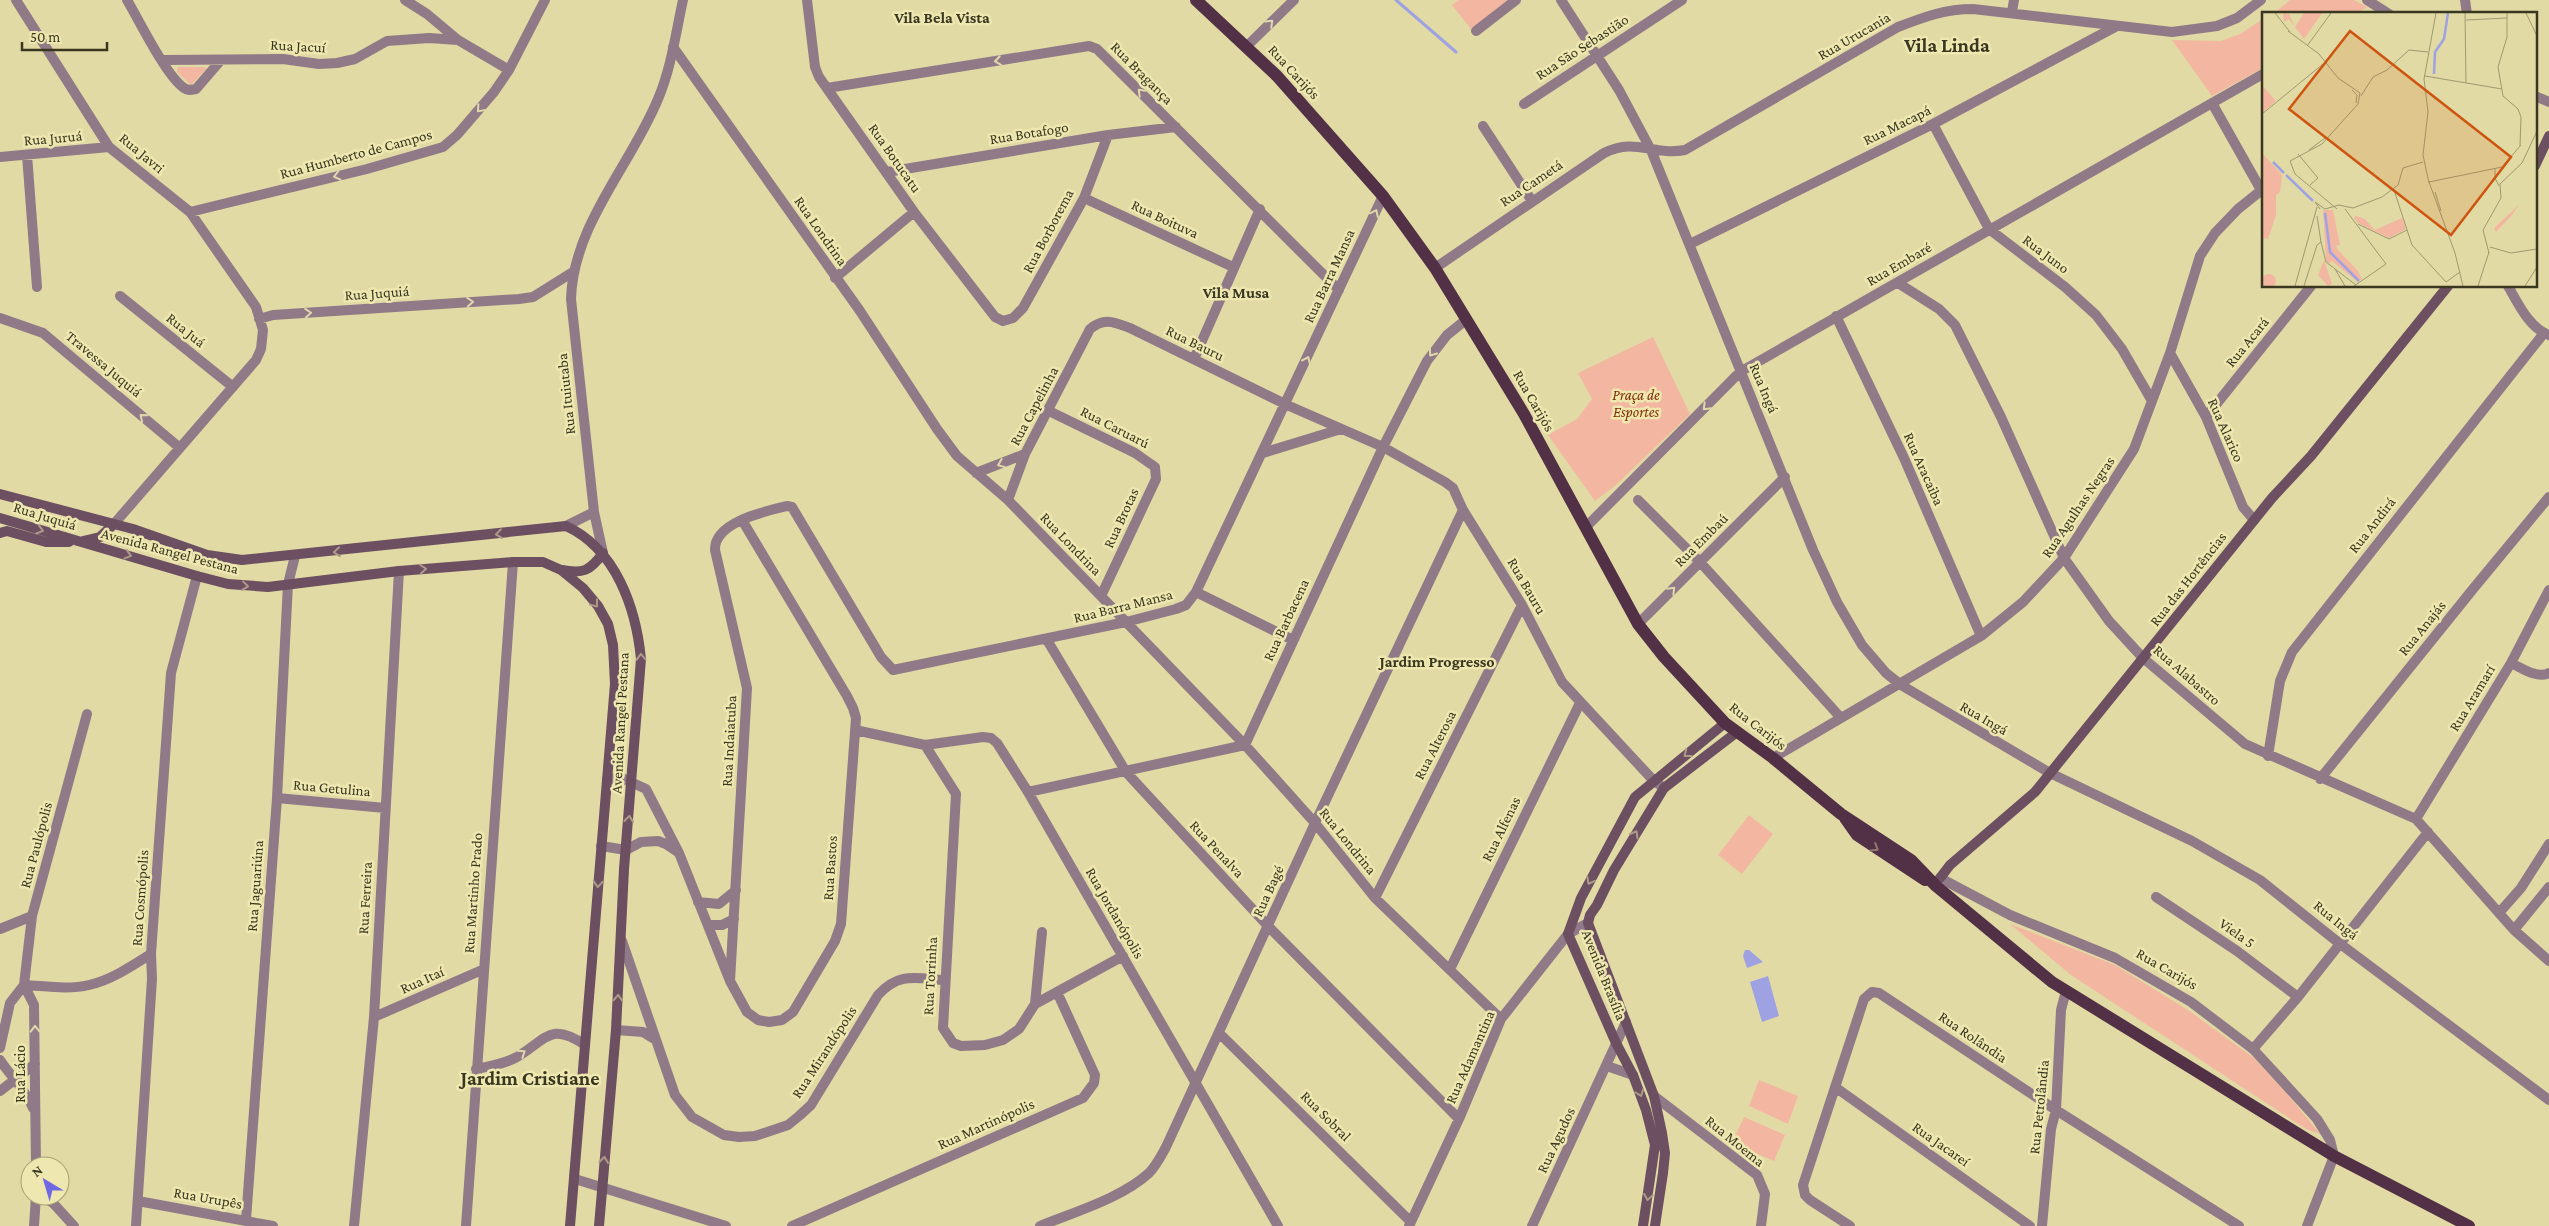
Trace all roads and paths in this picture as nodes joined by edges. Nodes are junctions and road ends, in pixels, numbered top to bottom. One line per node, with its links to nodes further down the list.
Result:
1 (16, 0): 39 (street, Rua Javri)
2 (127, 0): 25 (street)
3 (405, 0): 21 (street)
4 (545, 0): 27 (street, Rua Humberto de Campos)
5 (684, 0): 23 (street)
6 (807, 0): 29 (street, Rua Botucatu)
7 (1196, 0): 22 (main road, Rua Carijós)
8 (1294, 0): 22 (street, one-way to 8)
9 (1516, 0): 20 (street)
10 (1561, 0): 24 (street, Rua Ingá)
11 (1682, 0): 24 (street, Rua São Sebastião)
12 (2014, 0): 16 (street)
13 (2261, 0): 19 (street, Rua Urucania)
14 (2367, 0): 15 (street)
15 (2379, 8): 17 (street); 18 (street)
16 (2012, 12): 19 (street, Rua Urucania); 40 (street, Rua Urucania)
17 (2372, 12)
18 (2386, 12)
19 (2116, 27): 34 (street, Rua Macapá)
20 (1476, 31)
21 (458, 40): 26 (street, Rua Jacuí); 27 (street)
22 (1247, 46): 46 (main road, Rua Carijós)
23 (672, 47): 56 (street); 57 (street, Rua Londrina)
24 (1596, 54): 33 (street, Rua São Sebastião); 40 (street, Rua Ingá)
25 (163, 60): 26 (street, Rua Jacuí); 26 (street)
26 (221, 60)
27 (509, 70): 50 (street, Rua Humberto de Campos, one-way to 50)
28 (2262, 75): 32 (street, Rua Embaré)
29 (827, 88): 36 (street, Rua Bragança, one-way to 29); 44 (street, Rua Botucatu)
30 (2536, 96): 31 (street)
31 (2549, 102)
32 (2212, 103): 45 (street); 52 (street, Rua Embaré)
33 (1524, 104)
34 (1933, 124): 52 (street, Rua Juno); 53 (street, Rua Macapá)
35 (1483, 126): 48 (street)
36 (1176, 127): 37 (street, Rua Botafogo); 49 (street, Rua Bragança)
37 (1108, 135): 44 (street, Rua Botafogo); 47 (street, Rua Borborema)
38 (2549, 136): 43 (main road)
39 (109, 148): 41 (street, Rua Juruá); 50 (street, Rua Javri)
40 (1651, 150): 48 (street, Rua Cametá); 53 (street, Rua Ingá)
41 (27, 155): 42 (street, Rua Juruá); 59 (street)
42 (0, 157)
43 (2536, 164)
44 (887, 172): 51 (street, Rua Botucatu)
45 (2262, 189): 72 (street, Rua Agulhas Negras)
46 (1384, 196): 55 (main road, Rua Carijós); 63 (street, Rua Barra Mansa, one-way to 46)
47 (1084, 198): 54 (street, Rua Boituva); 66 (street, Rua Borborema)
48 (1532, 201): 55 (street, Rua Cametá)
49 (1260, 210): 54 (street); 63 (street, Rua Bragança)
50 (190, 212): 68 (street, Rua Javri)
51 (914, 212): 57 (street); 66 (street, Rua Botucatu)
52 (1989, 229): 58 (street, Rua Embaré); 76 (street, Rua Juno)
53 (1690, 244): 74 (street, Rua Ingá)
54 (1233, 267): 73 (street)
55 (1435, 268): 69 (main road, Rua Carijós)
56 (573, 272): 68 (street, Rua Juquiá, one-way to 56); 95 (street, Rua Ituiutaba)
57 (835, 278): 85 (street, Rua Londrina)
58 (1898, 282): 65 (street, Rua Embaré); 106 (street, Rua Alabastro)
59 (37, 287)
60 (2310, 288): 79 (street, Rua Acará)
61 (2446, 288): 98 (main road, Rua das Hortências)
62 (2509, 288): 71 (street)
63 (1339, 290): 77 (street, Rua Barra Mansa, one-way to 63)
64 (120, 296): 75 (street, Rua Juá)
65 (1836, 316): 74 (street, Rua Embaré); 119 (street, Rua Aracaiba)
66 (995, 317)
67 (0, 318): 82 (street, Travessa Juquiá, one-way to 67)
68 (259, 319): 75 (street)
69 (1467, 319): 81 (street, Rua Barbacena, one-way to 81); 101 (main road, Rua Carijós)
70 (1090, 328): 73 (street, Rua Bauru); 78 (street, Rua Capelinha)
71 (2546, 334): 134 (street, Rua Andirá)
72 (2170, 353): 76 (street, Rua Agulhas Negras); 79 (street, Rua Alarico)
73 (1194, 360): 77 (street, Rua Bauru)
74 (1740, 372): 86 (street, Rua Ingá); 101 (street, Rua Embaré, one-way to 101)
75 (233, 387): 82 (street)
76 (2152, 401): 106 (street, Rua Agulhas Negras)
77 (1286, 404): 80 (street, Rua Bauru); 83 (street, Rua Barra Mansa)
78 (1049, 411): 84 (street, Rua Capelinha); 87 (street, Rua Caruarú)
79 (2206, 417): 98 (street, Rua Alarico)
80 (1341, 428): 81 (street, Rua Bauru); 83 (street)
81 (1383, 447): 94 (street, Rua Bauru); 121 (street, Rua Barbacena)
82 (180, 448): 99 (street)
83 (1263, 453): 114 (street, Rua Barra Mansa)
84 (1025, 454): 85 (street, one-way to 85); 92 (street, Rua Capelinha)
85 (976, 473): 92 (street, Rua Londrina)
86 (1785, 477): 108 (street, Rua Embaú); 125 (street, Rua Ingá)
87 (1156, 479): 115 (street, Rua Brotas)
88 (0, 494): 89 (main road, Rua Juquiá)
89 (12, 497): 91 (main road); 99 (main road, Rua Juquiá)
90 (2549, 497): 139 (street, Rua Anajás)
91 (0, 499)
92 (1008, 500): 115 (street, Rua Londrina)
93 (1638, 500): 108 (street)
94 (1463, 510): 116 (street, Rua Bauru); 147 (street, Rua Bagé)
95 (594, 512): 100 (street); 104 (street, Rua Ituiutaba)
96 (0, 518): 103 (main road, Rua Juquiá, one-way to 103)
97 (742, 520): 120 (street, Rua Barra Mansa); 130 (street, Rua Bastos); 155 (street, Rua Indaiatuba)
98 (2254, 520): 122 (main road, Rua das Hortências)
99 (114, 524): 103 (main road); 105 (main road, Avenida Rangel Pestana)
100 (566, 526): 104 (main road, Avenida Rangel Pestana); 105 (main road, Avenida Rangel Pestana, one-way to 105)
101 (1586, 527): 118 (main road, Rua Carijós)
102 (0, 533): 103 (main road)
103 (81, 542): 111 (main road, Avenida Rangel Pestana, one-way to 111)
104 (603, 553): 109 (main road); 141 (main road, Avenida Rangel Pestana, one-way to 104)
105 (295, 556): 112 (street, Rua Jaguariúna)
106 (2064, 558): 119 (street, Rua Agulhas Negras); 122 (street, Rua Alabastro)
107 (513, 562): 109 (main road, Avenida Rangel Pestana); 110 (main road, Avenida Rangel Pestana, one-way to 107); 175 (street, Rua Martinho Prado)
108 (1700, 562): 118 (street, Rua Embaú, one-way to 108); 128 (street)
109 (561, 570): 138 (main road, Avenida Rangel Pestana, one-way to 138)
110 (399, 571): 112 (main road, Avenida Rangel Pestana); 145 (street, Rua Ferreira)
111 (197, 576): 112 (main road, Avenida Rangel Pestana, one-way to 112); 171 (street, Rua Cosmópolis)
112 (288, 584): 144 (street, Rua Jaguariúna)
113 (2549, 590): 123 (street, Rua Aramarí)
114 (1196, 592): 117 (street, Rua Barra Mansa); 121 (street)
115 (1101, 596): 117 (street, Rua Londrina)
116 (1522, 604): 126 (street, Rua Bauru); 157 (street, Rua Alterosa)
117 (1126, 622): 120 (street, Rua Barra Mansa); 132 (street, Rua Londrina)
118 (1638, 624): 129 (main road, Rua Carijós)
119 (1981, 636): 125 (street, Rua Agulhas Negras)
120 (1047, 640): 136 (street, Rua Penalva)
121 (1293, 640): 132 (street, Rua Barbacena)
122 (2143, 658): 134 (street, Rua Alabastro); 137 (main road, Rua das Hortências)
123 (2511, 663): 124 (street); 146 (street, Rua Aramarí)
124 (2549, 672)
125 (1901, 684): 128 (street, Rua Agulhas Negras); 137 (street, Rua Ingá)
126 (1580, 703): 140 (street, Rua Bauru); 174 (street, Rua Alfenas)
127 (88, 714): 160 (street, Rua Paulópolis)
128 (1841, 718): 135 (street, Rua Agulhas Negras)
129 (1725, 723): 131 (main road, Rua Carijós); 140 (main road, Avenida Brasília, one-way to 140)
130 (855, 730): 133 (street, Rua Jordanópolis); 176 (street, Rua Bastos)
131 (1737, 732): 135 (main road, Rua Carijós); 142 (main road, Avenida Brasília)
132 (1245, 744): 136 (street); 147 (street, Rua Londrina)
133 (926, 745): 143 (street, Rua Jordanópolis); 177 (street, Rua Torrinha)
134 (2268, 756): 139 (street, Rua Alabastro)
135 (1773, 758): 153 (main road, Rua Carijós)
136 (1126, 772): 143 (street); 164 (street, Rua Penalva)
137 (2050, 774): 153 (main road, Rua das Hortências); 170 (street, Rua Ingá)
138 (607, 779): 141 (street); 150 (main road, Avenida Rangel Pestana)
139 (2320, 779): 146 (street, Rua Alabastro)
140 (1653, 780): 142 (street, Rua Bauru); 168 (main road, Avenida Brasília, one-way to 168)
141 (633, 782): 151 (main road, Avenida Rangel Pestana, one-way to 141); 152 (street, Rua Bastos)
142 (1664, 788): 162 (main road, Avenida Brasília, one-way to 142)
143 (1028, 792): 172 (street, Rua Jordanópolis)
144 (277, 798): 145 (street, Rua Getulina); 214 (street, Rua Jaguariúna)
145 (385, 808): 183 (street, Rua Ferreira)
146 (2416, 819): 148 (street, Rua Alabastro)
147 (1315, 823): 157 (street, Rua Londrina); 164 (street, Rua Bagé)
148 (2428, 832): 159 (street, Rua Alabastro); 170 (street)
149 (2549, 844): 159 (street)
150 (601, 846): 151 (street); 190 (main road, Avenida Rangel Pestana, one-way to 190)
151 (626, 850): 152 (street); 169 (main road, Avenida Rangel Pestana)
152 (679, 853): 158 (street, Rua Bastos)
153 (1938, 882): 179 (main road, Rua Carijós); 192 (street, Rua Carijós)
154 (2549, 887): 166 (street)
155 (736, 890): 158 (street); 161 (street, Rua Indaiatuba)
156 (2156, 897): 181 (street, Viela 5)
157 (1375, 898): 174 (street, Rua Londrina)
158 (698, 902): 163 (street, Rua Bastos)
159 (2499, 913): 166 (street, Rua Alabastro)
160 (32, 916): 165 (street); 178 (street, Rua Paulópolis)
161 (734, 919): 163 (street); 176 (street, Rua Indaiatuba)
162 (1588, 923): 168 (street, Rua Adamantina); 185 (main road, Avenida Brasília)
163 (708, 925): 176 (street, Rua Bastos)
164 (1268, 926): 187 (street, Rua Bagé); 206 (street, Rua Penalva)
165 (0, 929)
166 (2514, 930): 173 (street, Rua Alabastro)
167 (1042, 932): 182 (street)
168 (1568, 934): 184 (street, Rua Adamantina); 189 (main road, Avenida Brasília)
169 (622, 941): 186 (main road, Avenida Rangel Pestana, one-way to 169); 188 (street, Rua Mirandópolis)
170 (2339, 943): 181 (street); 203 (street, Rua Ingá)
171 (151, 954): 178 (street); 211 (street, Rua Cosmópolis)
172 (1123, 956): 180 (street, Rua Torrinha); 199 (street, Rua Jordanópolis)
173 (2549, 960)
174 (1450, 969): 184 (street, Rua Londrina)
175 (482, 970): 183 (street, Rua Itaí); 196 (street, Rua Martinho Prado)
176 (730, 980)
177 (944, 980): 182 (street, Rua Torrinha); 188 (street, Rua Mirandópolis)
178 (24, 985): 191 (street); 194 (street, Rua Lácio, one-way to 178)
179 (2066, 991): 204 (street, Rua Petrolândia); 208 (main road, Rua Carijós)
180 (1057, 992): 182 (street, Rua Torrinha); 225 (street, Rua Martinópolis)
181 (2298, 997): 192 (street)
182 (1036, 1004)
183 (374, 1017): 220 (street, Rua Ferreira)
184 (1501, 1018): 206 (street, Rua Adamantina)
185 (1626, 1022): 189 (street, Rua Agudos); 202 (main road, Avenida Brasília)
186 (616, 1030): 188 (street); 210 (main road, Avenida Rangel Pestana, one-way to 186)
187 (1219, 1033): 199 (street, Rua Bagé); 215 (street, Rua Sobral)
188 (656, 1040)
189 (1616, 1043): 195 (street, Rua Agudos); 197 (main road, Avenida Brasília)
190 (585, 1045): 196 (street, one-way to 190); 209 (main road, Avenida Rangel Pestana)
191 (0, 1048)
192 (2253, 1049): 208 (street, Rua Carijós)
193 (0, 1060): 198 (street)
194 (35, 1064): 198 (street); 205 (street, Rua Lácio)
195 (1607, 1066): 197 (street); 228 (street, Rua Agudos)
196 (476, 1069): 221 (street, Rua Martinho Prado)
197 (1633, 1075): 229 (main road, Avenida Brasília, one-way to 229)
198 (14, 1081): 201 (street); 205 (street)
199 (1197, 1083): 226 (street, Rua Bagé); 227 (street, Rua Jordanópolis)
200 (1835, 1087): 204 (street, Rua Rolândia); 232 (street, Rua Rolândia); 233 (street, Rua Jacareí)
201 (0, 1091)
202 (1654, 1096): 230 (main road, Avenida Brasília); 231 (street, Rua Moema)
203 (2549, 1100)
204 (2056, 1110): 234 (street, Rua Petrolândia); 235 (street, Rua Rolândia)
205 (35, 1113): 207 (street, Rua Lácio)
206 (1459, 1119): 215 (street, Rua Adamantina)
207 (36, 1156)
208 (2334, 1156): 236 (street); 237 (main road, Rua Carijós)
209 (574, 1179): 210 (street); 222 (main road, Avenida Rangel Pestana)
210 (601, 1188): 223 (main road, Avenida Rangel Pestana); 224 (street)
211 (138, 1201): 214 (street, Rua Urupês); 218 (street, Rua Cosmópolis)
212 (35, 1206): 216 (street)
213 (56, 1206): 217 (street)
214 (246, 1220): 219 (street, Rua Urupês)
215 (1410, 1224)
216 (34, 1226)
217 (74, 1226)
218 (136, 1226)
219 (273, 1226)
220 (354, 1226)
221 (466, 1226)
222 (570, 1226)
223 (599, 1226)
224 (726, 1226)
225 (792, 1226)
226 (1040, 1226)
227 (1278, 1226)
228 (1532, 1226)
229 (1644, 1226)
230 (1655, 1226)
231 (1761, 1226)
232 (1850, 1226)
233 (2030, 1226)
234 (2042, 1226)
235 (2240, 1226)
236 (2307, 1226)
237 (2469, 1226)

